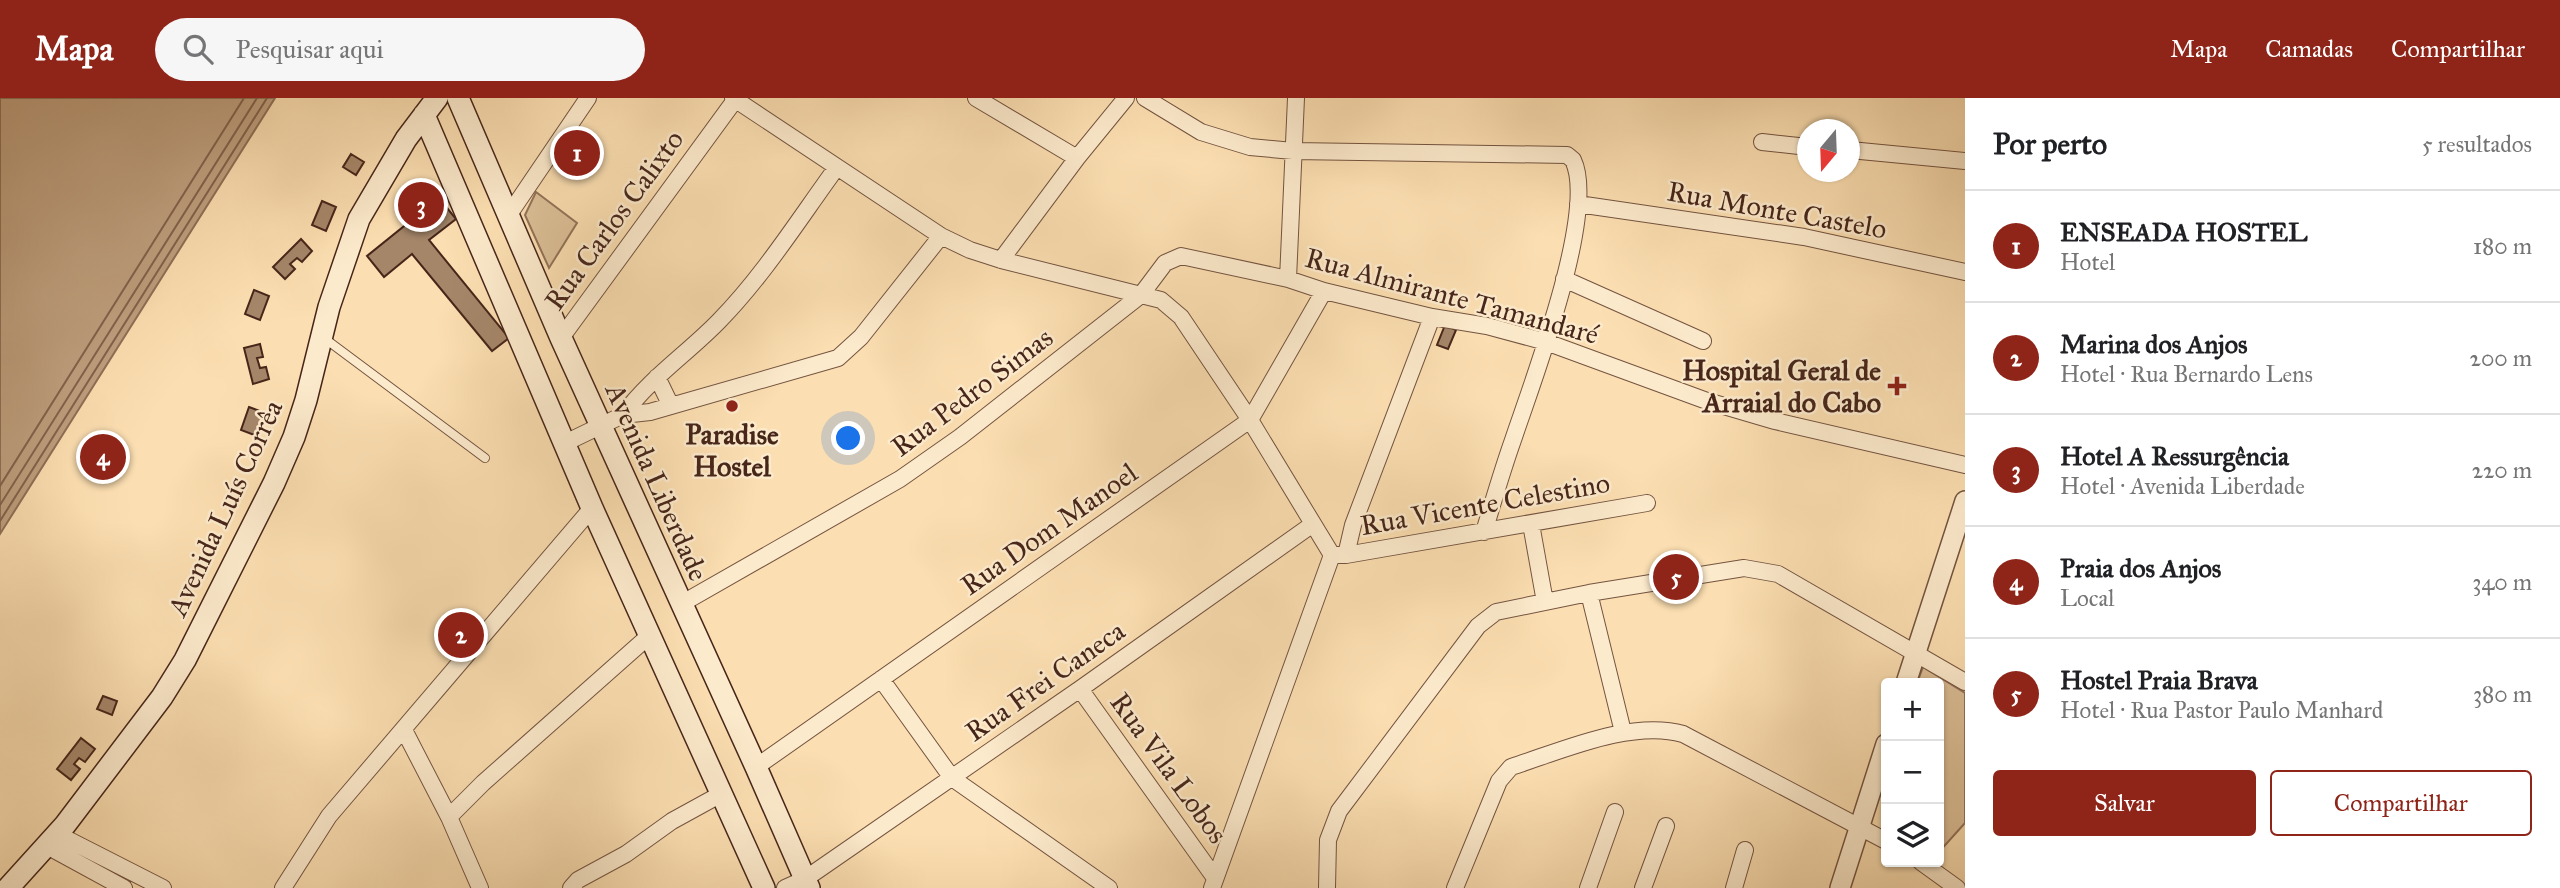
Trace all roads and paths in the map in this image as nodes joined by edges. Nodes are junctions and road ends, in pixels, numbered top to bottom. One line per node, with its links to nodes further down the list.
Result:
1 (437, 98): 9 (main road, Avenida Luís Corrêa)
2 (458, 98): 18 (main road, Avenida Liberdade)
3 (588, 98): 18 (street)
4 (976, 98): 14 (street)
5 (1126, 98): 14 (street)
6 (1145, 98): 12 (street)
7 (1296, 98): 12 (street)
8 (734, 99): 16 (street); 28 (street, Rua Carlos Calixto)
9 (424, 115): 27 (main road, Avenida Luís Corrêa); 36 (main road)
10 (1762, 142): 11 (street)
11 (1797, 145)
12 (1293, 151): 17 (street); 22 (street)
13 (1860, 151): 15 (street)
14 (1077, 158): 20 (street)
15 (1965, 161)
16 (837, 167): 19 (street); 31 (street)
17 (1578, 204): 21 (street, Rua Monte Castelo); 23 (street)
18 (508, 216): 28 (main road, Avenida Liberdade)
19 (941, 236): 20 (street); 32 (street)
20 (1001, 260): 25 (street)
21 (1965, 272)
22 (1288, 279): 24 (street, Rua Almirante Tamandaré); 25 (street, Rua Almirante Tamandaré)
23 (1564, 279): 29 (street); 30 (street)
24 (1324, 291): 26 (street, Rua Almirante Tamandaré); 34 (street, Rua Dom Manoel)
25 (1141, 295): 34 (street); 48 (street, Rua Pedro Simas)
26 (1432, 317): 30 (street, Rua Almirante Tamandaré); 45 (street)
27 (322, 336): 37 (lane); 66 (main road, Avenida Luís Corrêa)
28 (561, 338): 35 (main road, Avenida Liberdade)
29 (1703, 341)
30 (1546, 342): 38 (street, Rua Almirante Tamandaré); 44 (street)
31 (657, 377): 32 (street); 33 (street)
32 (671, 406): 33 (street)
33 (624, 415): 35 (street)
34 (1250, 420): 42 (street); 52 (street, Rua Dom Manoel)
35 (600, 425): 36 (street); 48 (main road, Avenida Liberdade)
36 (565, 443): 41 (main road)
37 (485, 458)
38 (1965, 465)
39 (1647, 503): 43 (street, Rua Vicente Celestino)
40 (1965, 503): 50 (street)
41 (592, 508): 49 (main road); 55 (street)
42 (1313, 524): 45 (street); 54 (street, Rua Frei Caneca)
43 (1531, 524): 44 (street, Rua Vicente Celestino); 47 (street)
44 (1483, 532): 45 (street, Rua Vicente Celestino)
45 (1339, 555): 69 (street)
46 (1589, 593): 47 (street); 50 (street); 56 (street)
47 (1545, 602): 80 (street)
48 (681, 604): 58 (main road, Avenida Liberdade)
49 (650, 635): 60 (main road); 62 (street)
50 (1916, 652): 51 (street); 53 (street)
51 (1908, 678)
52 (881, 679): 58 (street, Rua Dom Manoel); 59 (street)
53 (1965, 682)
54 (1080, 689): 59 (street, Rua Frei Caneca); 69 (street, Rua Vila Lobos)
55 (404, 730): 62 (street); 74 (street)
56 (1623, 732): 64 (street); 81 (street)
57 (1881, 760): 64 (street)
58 (756, 766): 70 (main road, Avenida Liberdade)
59 (952, 778): 70 (street, Rua Frei Caneca); 79 (street)
60 (723, 793): 76 (street); 77 (main road)
61 (1615, 812): 82 (street)
62 (449, 817): 75 (street)
63 (1666, 826): 83 (street)
64 (1860, 826): 65 (street); 85 (street)
65 (1881, 838)
66 (52, 840): 71 (main road, Avenida Luís Corrêa); 72 (street); 73 (street)
67 (1745, 850): 84 (street)
68 (1928, 867): 86 (street)
69 (1213, 883)
70 (807, 884): 78 (street, Rua Frei Caneca)
71 (8, 888)
72 (124, 888)
73 (163, 888)
74 (283, 888)
75 (480, 888)
76 (571, 888)
77 (764, 888)
78 (785, 888)
79 (1109, 888)
80 (1327, 888)
81 (1455, 888)
82 (1588, 888)
83 (1643, 888)
84 (1734, 888)
85 (1840, 888)
86 (1957, 888)

